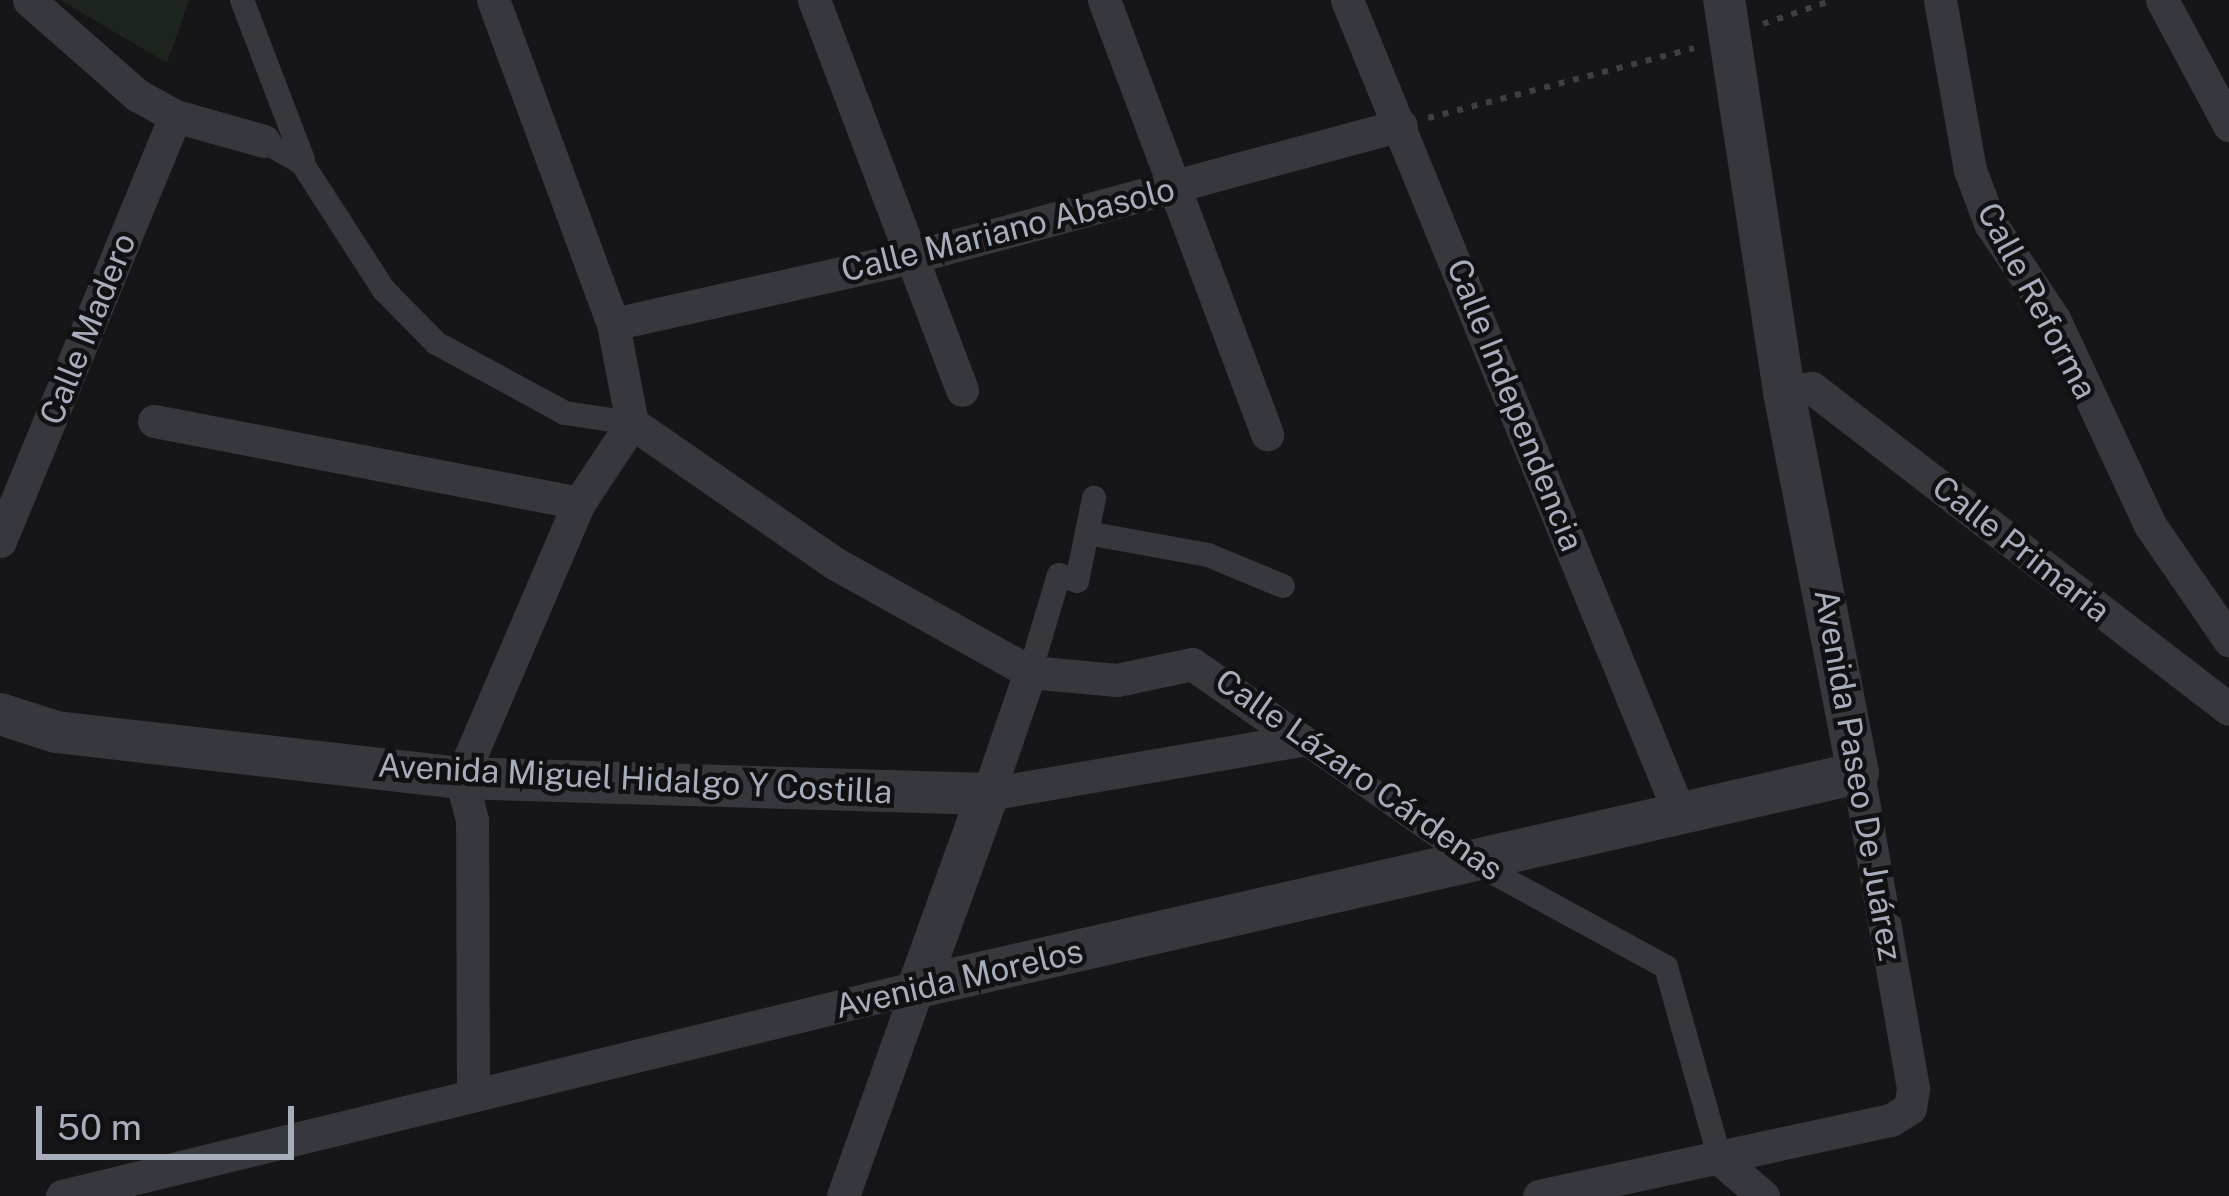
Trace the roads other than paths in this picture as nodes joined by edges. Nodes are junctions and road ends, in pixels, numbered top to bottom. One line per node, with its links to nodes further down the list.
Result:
1 (28, 0): 10 (street)
2 (242, 0): 14 (street)
3 (493, 0): 17 (street)
4 (814, 0): 16 (street)
5 (1104, 0): 15 (street)
6 (1347, 0): 11 (street, Calle Independencia)
7 (1940, 0): 28 (street, Calle Reforma)
8 (2162, 0): 12 (street)
9 (1740, 16): 18 (street, Avenida Paseo De Juárez)
10 (176, 116): 13 (street); 26 (street, Calle Madero)
11 (1401, 125): 15 (street, Calle Mariano Abasolo); 36 (street, Calle Independencia)
12 (2229, 125)
13 (264, 141): 14 (street)
14 (306, 168): 21 (street)
15 (1177, 187): 16 (street, Calle Mariano Abasolo); 22 (street)
16 (916, 256): 17 (street, Calle Mariano Abasolo); 19 (street)
17 (613, 324): 21 (street)
18 (1798, 389): 30 (street, Calle Primaria); 33 (street, Avenida Paseo De Juárez)
19 (962, 390)
20 (154, 421): 24 (street)
21 (632, 423): 24 (street); 29 (street, Calle Lázaro Cárdenas)
22 (1267, 434)
23 (1094, 498): 25 (street)
24 (579, 503): 34 (street)
25 (1087, 532): 27 (street); 29 (street)
26 (0, 541)
27 (1282, 586)
28 (2229, 640)
29 (1030, 672): 32 (street, Calle Lázaro Cárdenas); 35 (street)
30 (2229, 709)
31 (0, 714): 34 (street, Avenida Miguel Hidalgo Y Costilla)
32 (1300, 740): 35 (street); 37 (street, Calle Lázaro Cárdenas)
33 (1858, 773): 36 (street, Avenida Morelos); 40 (street, Avenida Paseo De Juárez)
34 (461, 778): 35 (street, Avenida Miguel Hidalgo Y Costilla); 39 (street)
35 (988, 794): 38 (street)
36 (1679, 812): 37 (street, Avenida Morelos)
37 (1479, 865): 38 (street, Avenida Morelos); 40 (street, Calle Lázaro Cárdenas)
38 (918, 987): 39 (street, Avenida Morelos); 43 (street)
39 (473, 1090): 42 (street, Avenida Morelos)
40 (1720, 1160): 41 (street); 44 (street)
41 (1554, 1195)
42 (62, 1196)
43 (843, 1196)
44 (1763, 1196)

